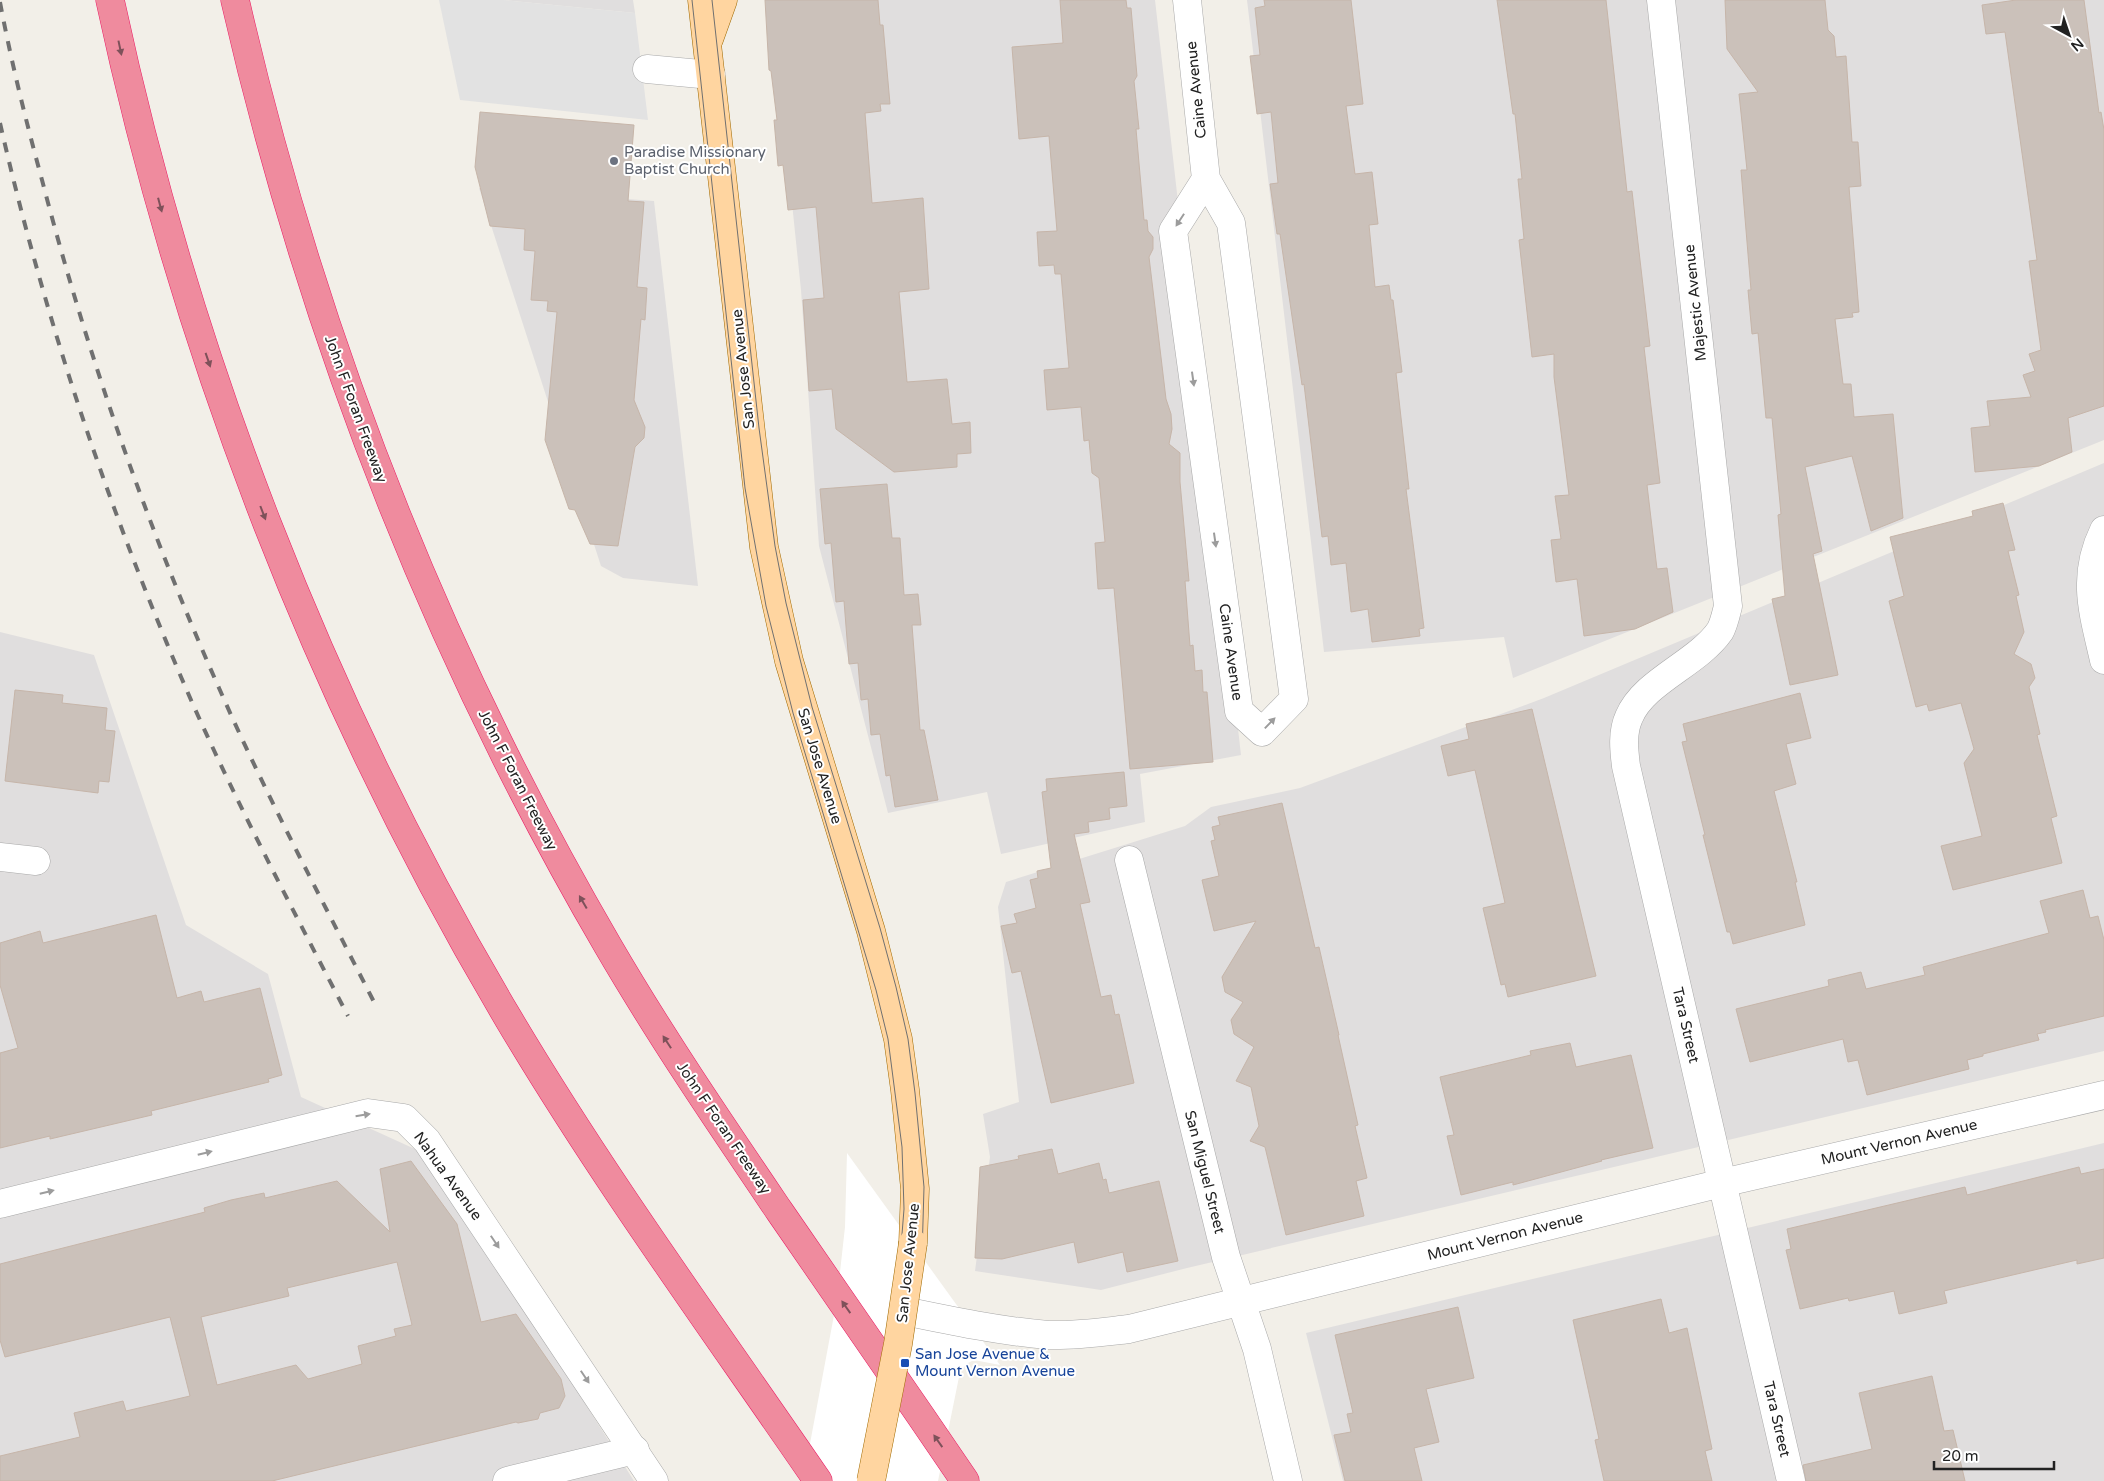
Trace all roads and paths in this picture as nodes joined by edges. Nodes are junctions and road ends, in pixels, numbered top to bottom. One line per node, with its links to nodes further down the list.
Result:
1 (110, 0): 25 (highway, one-way to 25)
2 (235, 0): 27 (highway, John F Foran Freeway, one-way to 2)
3 (702, 0): 7 (main road, San Jose Avenue)
4 (724, 0): 7 (main road, San Jose Avenue)
5 (1187, 0): 10 (street, Caine Avenue)
6 (1661, 0): 12 (street, Majestic Avenue)
7 (707, 45): 9 (main road, San Jose Avenue)
8 (648, 69): 9 (street)
9 (711, 75): 21 (main road, San Jose Avenue, bridge)
10 (1206, 179): 10 (street, Caine Avenue, one-way to 10)
11 (2104, 530): 13 (street)
12 (1728, 606): 18 (street, Tara Street)
13 (2104, 660)
14 (0, 856): 16 (street)
15 (1130, 860): 20 (street, San Miguel Street)
16 (36, 861)
17 (2104, 1095): 18 (street, Mount Vernon Avenue)
18 (1722, 1183): 20 (street, Mount Vernon Avenue); 29 (street, Tara Street)
19 (0, 1204): 22 (street, Nahua Avenue, one-way to 22)
20 (1239, 1300): 21 (street, Mount Vernon Avenue); 28 (street, San Miguel Street)
21 (904, 1311): 26 (main road, San Jose Avenue, bridge)
22 (635, 1450): 23 (street); 24 (street, Nahua Avenue)
23 (507, 1481)
24 (654, 1481)
25 (818, 1481)
26 (871, 1481)
27 (966, 1481)
28 (1288, 1481)
29 (1791, 1481)

